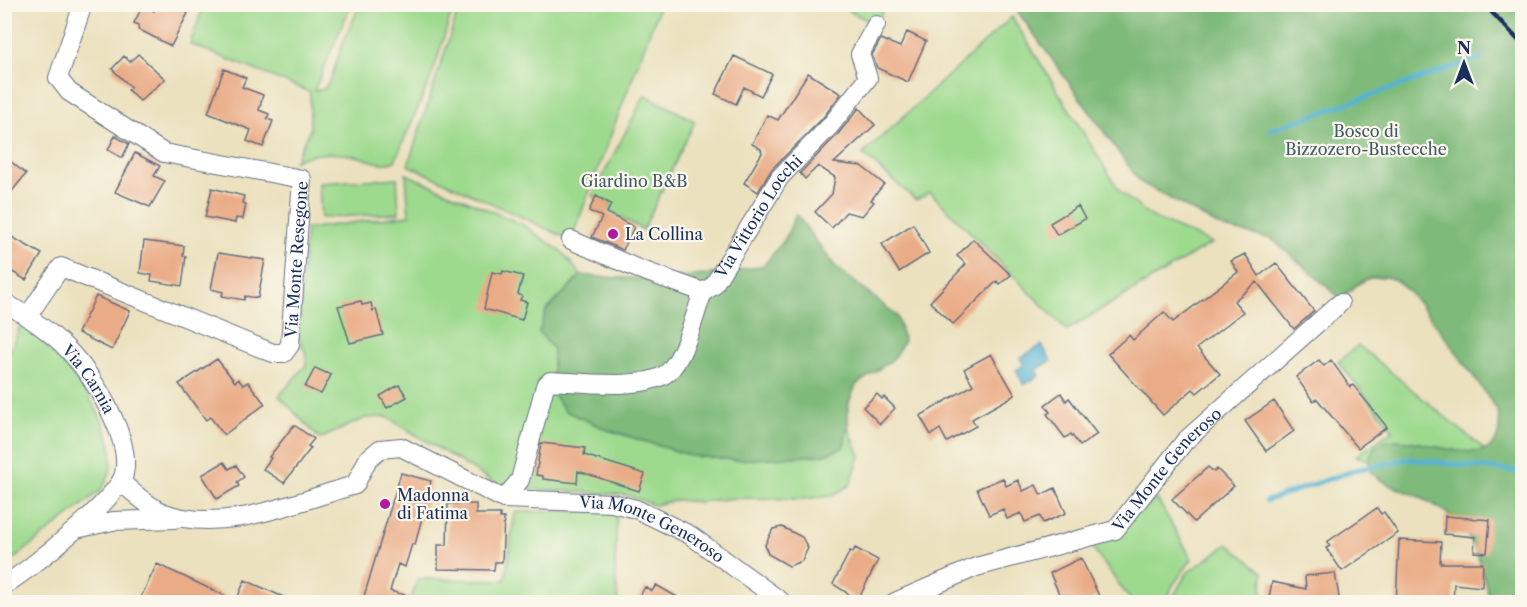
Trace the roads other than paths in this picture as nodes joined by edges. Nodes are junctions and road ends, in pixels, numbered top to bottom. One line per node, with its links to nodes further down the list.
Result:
1 (83, 4): 7 (street, Via Monte Resegone)
2 (876, 25): 4 (street, Via Vittorio Locchi)
3 (572, 240): 4 (street, Via Vittorio Locchi)
4 (703, 292): 9 (street)
5 (4, 302): 7 (street, Via Carnia)
6 (1340, 303): 14 (street, Via Monte Generoso)
7 (27, 317): 8 (street, Via Carnia)
8 (121, 482): 10 (street, Via Monte Generoso); 11 (street, Via Monte Generoso)
9 (504, 499): 10 (street, Via Monte Generoso); 13 (street, Via Monte Generoso)
10 (192, 519): 11 (street, Via Monte Generoso)
11 (76, 529): 12 (street, Via Monte Generoso)
12 (4, 585)
13 (782, 603)
14 (895, 603)

